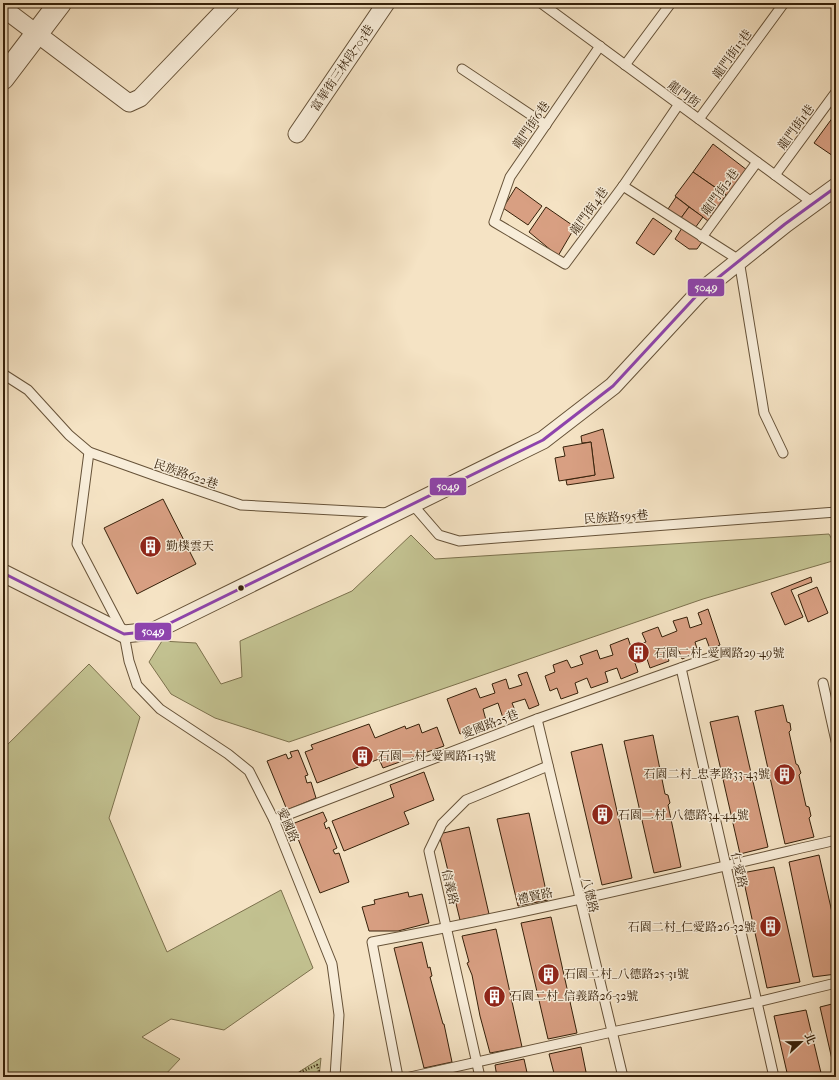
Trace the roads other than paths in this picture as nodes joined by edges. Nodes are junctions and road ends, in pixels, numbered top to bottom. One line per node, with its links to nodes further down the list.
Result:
1 (60, 3): 8 (street)
2 (231, 3): 8 (street)
3 (386, 3): 17 (street, 富華街三林段703巷)
4 (541, 3): 9 (lane, 龍門街)
5 (671, 3): 10 (lane)
6 (784, 3): 15 (lane, 龍門街13巷)
7 (3, 8): 8 (street)
8 (37, 34): 12 (street)
9 (600, 46): 10 (lane, 龍門街); 16 (lane, 龍門街6巷)
10 (625, 65): 14 (lane, 龍門街)
11 (462, 69): 16 (lane)
12 (3, 78)
13 (836, 92): 19 (lane, 龍門街1巷)
14 (679, 104): 15 (lane, 龍門街); 20 (lane, 龍門街4巷)
15 (699, 119): 18 (lane, 龍門街)
16 (546, 125): 23 (lane, 龍門街6巷)
17 (298, 134)
18 (757, 162): 19 (lane, 龍門街); 24 (lane, 龍門街2巷)
19 (775, 175): 22 (lane, 龍門街)
20 (623, 186): 23 (lane, 龍門街4巷); 24 (lane)
21 (836, 188): 22 (street)
22 (813, 203): 25 (street)
23 (494, 222)
24 (702, 237): 25 (lane)
25 (738, 260): 28 (lane); 29 (street)
26 (3, 374): 27 (lane, 民族路622巷)
27 (89, 452): 31 (lane, 民族路622巷); 33 (lane, 愛國路)
28 (783, 453)
29 (413, 505): 30 (lane, 民族路595巷); 31 (street)
30 (836, 512)
31 (395, 514): 33 (street)
32 (3, 574): 33 (street)
33 (124, 634): 40 (lane, 愛國路)
34 (717, 655): 35 (lane, 愛國路25巷)
35 (681, 668): 37 (lane, 愛國路25巷); 42 (lane, 仁愛路)
36 (823, 683): 38 (lane)
37 (537, 719): 39 (lane, 八德路); 40 (lane, 愛國路25巷)
38 (836, 741)
39 (548, 766): 43 (lane, 八德路); 44 (lane, 信義路)
40 (274, 820): 49 (lane, 愛國路)
41 (836, 840): 42 (lane, 禮賢路)
42 (726, 865): 43 (lane, 禮賢路); 46 (lane, 仁愛路)
43 (579, 899): 44 (lane, 禮賢路); 47 (lane, 八德路)
44 (447, 928): 48 (lane, 信義路); 50 (lane, 禮賢路)
45 (836, 982): 46 (lane)
46 (757, 1002): 47 (lane); 54 (lane, 仁愛路)
47 (612, 1032): 48 (lane); 53 (lane, 八德路)
48 (476, 1062): 51 (lane); 52 (lane, 信義路)
49 (335, 1077)
50 (398, 1077)
51 (410, 1077)
52 (480, 1077)
53 (623, 1077)
54 (774, 1077)

